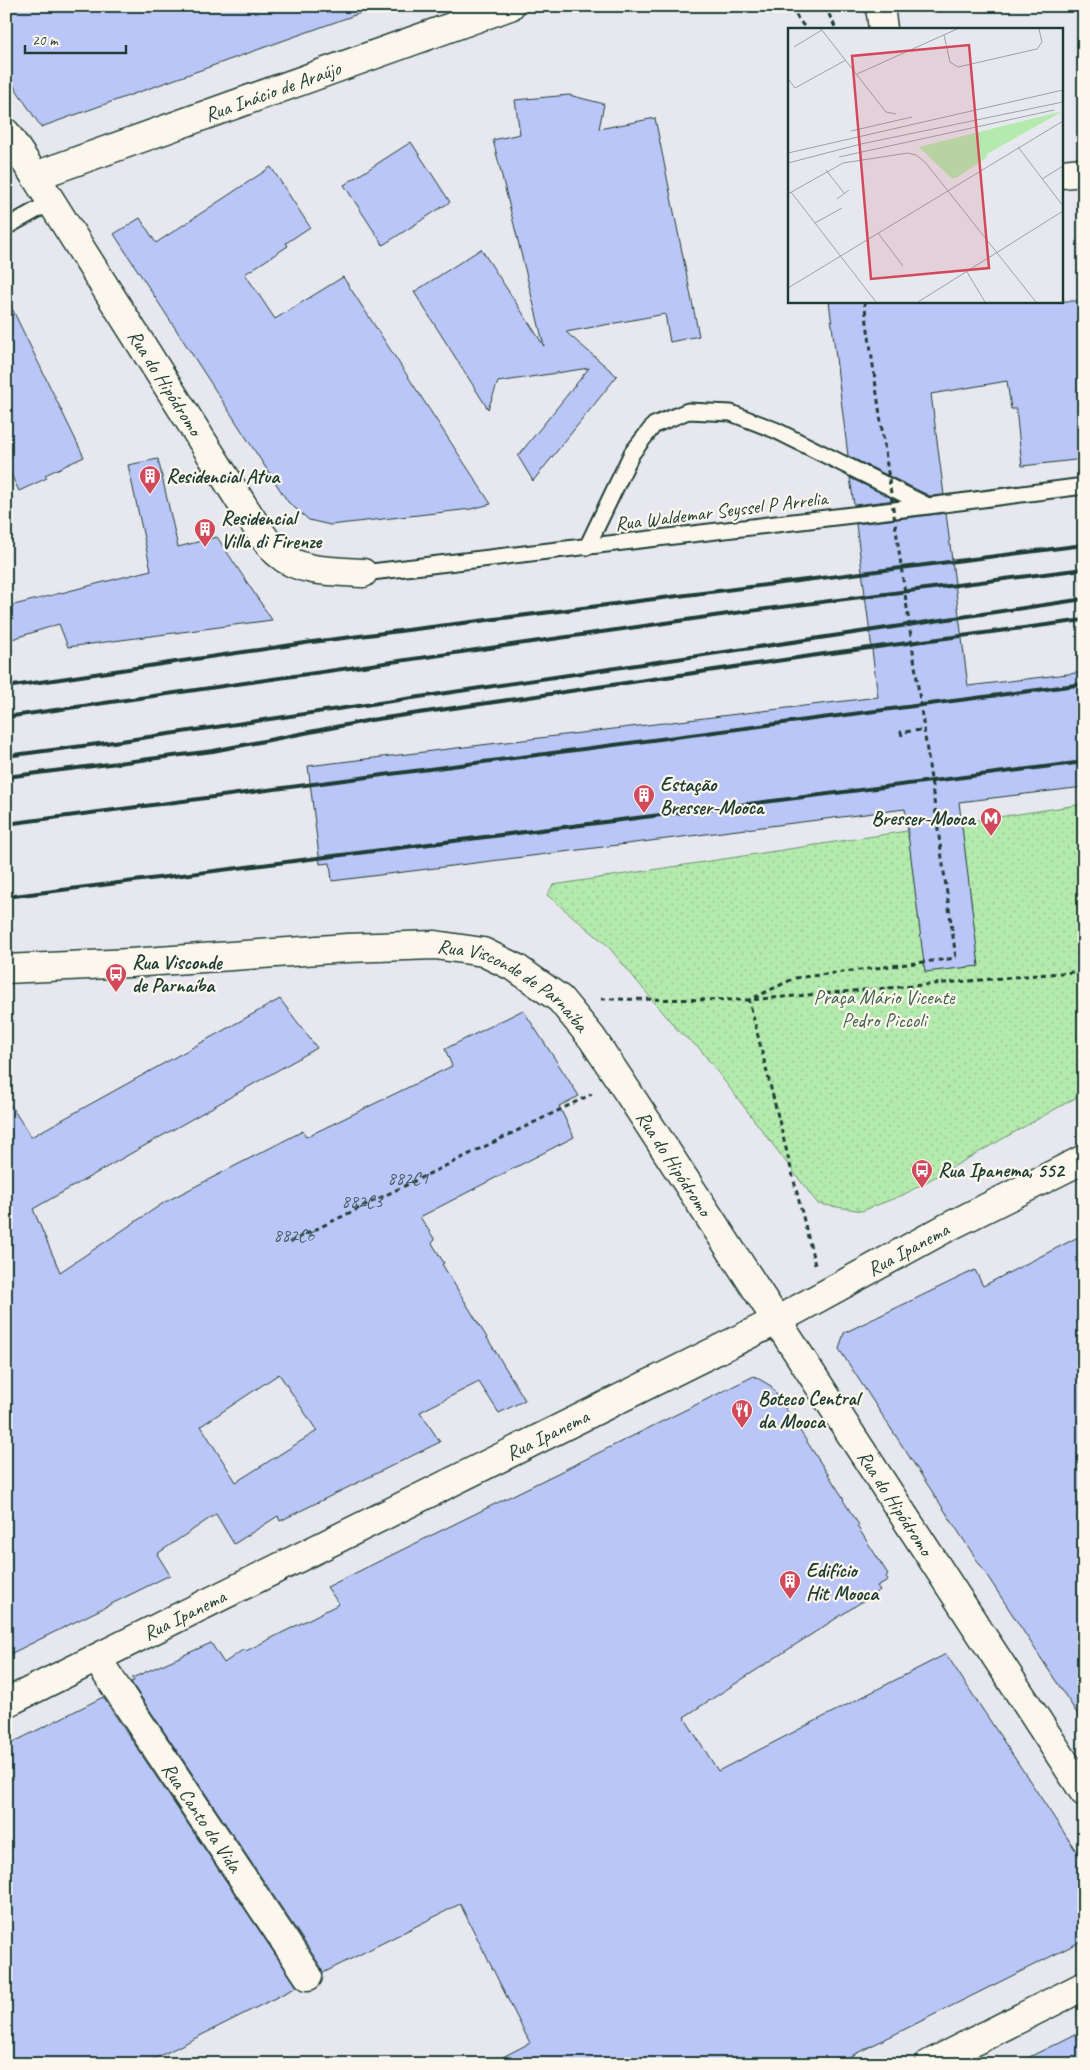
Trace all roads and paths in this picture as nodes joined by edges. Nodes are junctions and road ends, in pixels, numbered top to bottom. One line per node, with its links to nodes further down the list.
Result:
1 (510, 6): 11 (street, Rua Inácio de Araújo)
2 (793, 6): 5 (path)
3 (825, 6): 6 (path)
4 (880, 6): 7 (street)
5 (805, 28)
6 (836, 28)
7 (883, 28)
8 (6, 134): 11 (street, Rua do Hipódromo)
9 (1084, 172): 10 (street)
10 (1062, 174)
11 (34, 176): 12 (street, Rua do Hipódromo)
12 (52, 202): 13 (lane); 18 (street, Rua do Hipódromo)
13 (6, 227)
14 (864, 302): 19 (path, bridge)
15 (1084, 486): 16 (lane, Rua Waldemar Seyssel P Arrelia)
16 (928, 506): 17 (lane, Rua Waldemar Seyssel P Arrelia); 17 (lane)
17 (587, 547): 18 (lane, Rua Waldemar Seyssel P Arrelia)
18 (363, 573)
19 (924, 730): 20 (path); 24 (path, bridge)
20 (902, 736)
21 (6, 969): 23 (street, Rua Visconde de Parnaíba)
22 (1084, 971): 24 (path)
23 (560, 999): 24 (path); 25 (street, Rua Visconde de Parnaíba)
24 (749, 1000): 29 (path)
25 (592, 1038): 26 (street, Rua do Hipódromo)
26 (620, 1080): 28 (path); 30 (street, Rua do Hipódromo)
27 (1084, 1159): 29 (street, Rua Ipanema)
28 (290, 1242)
29 (822, 1296): 30 (street, Rua Ipanema)
30 (778, 1320): 31 (street, Rua Ipanema); 33 (street, Rua do Hipódromo)
31 (97, 1658): 32 (street, Rua Ipanema); 34 (street, Rua Canto da Vida)
32 (6, 1703)
33 (1084, 1792)
34 (308, 1976)
35 (1084, 1986): 36 (street)
36 (929, 2064)

